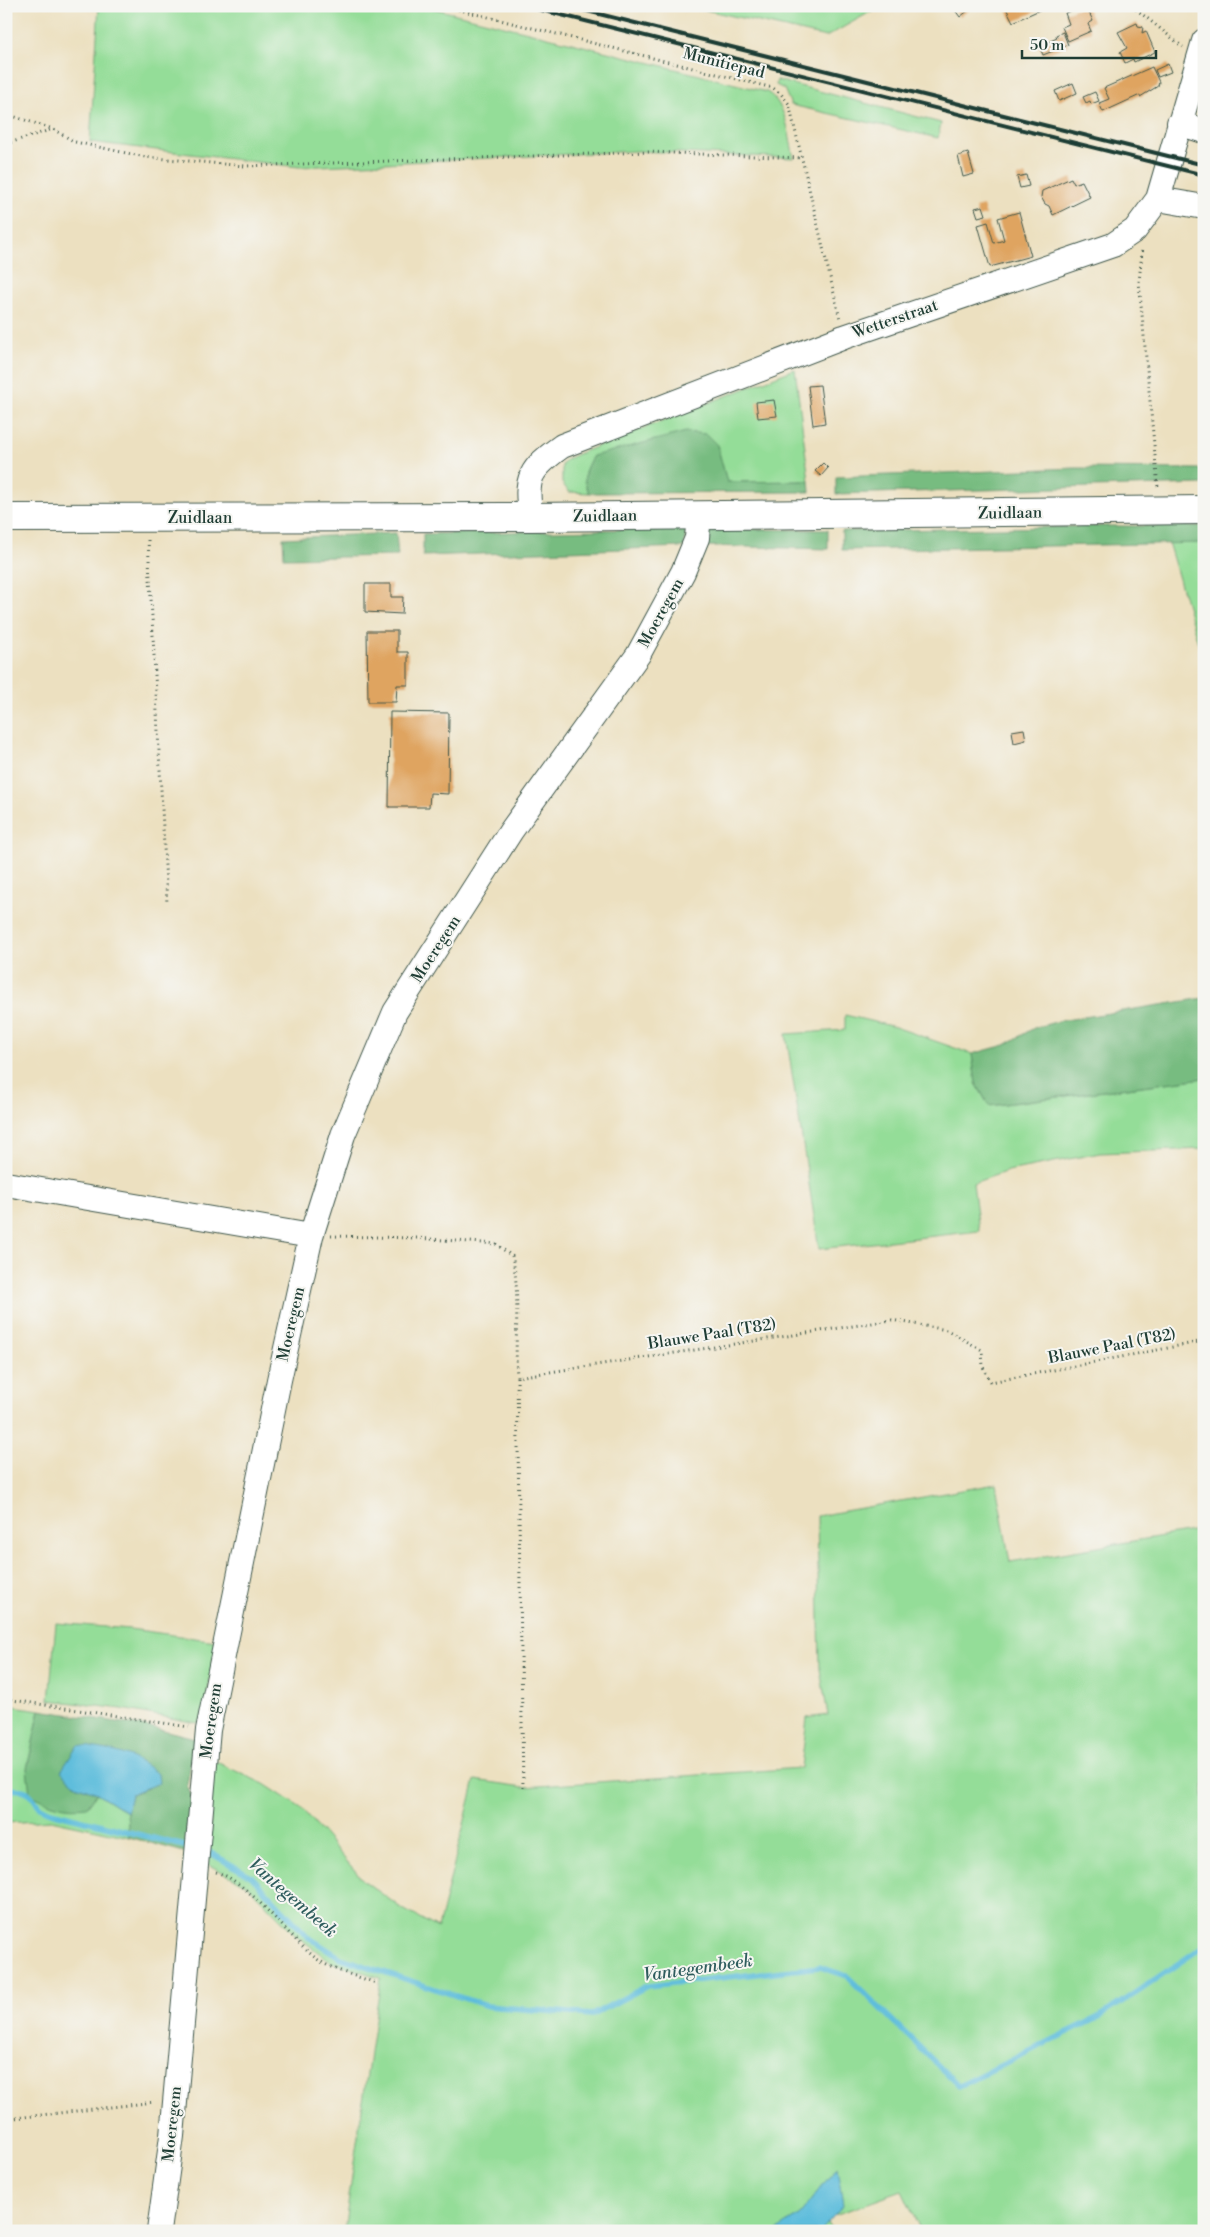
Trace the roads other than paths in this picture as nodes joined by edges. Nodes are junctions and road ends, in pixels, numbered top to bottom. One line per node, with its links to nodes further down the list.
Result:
1 (1201, 49): 2 (street, Wetterstraat)
2 (1179, 123): 3 (street); 5 (street, Wetterstraat)
3 (1204, 131)
4 (1204, 207): 5 (street)
5 (1151, 209): 8 (street, Wetterstraat)
6 (1204, 510): 7 (main road, Zuidlaan)
7 (699, 514): 8 (main road, Zuidlaan); 11 (street, Moeregem)
8 (531, 517): 9 (main road, Zuidlaan)
9 (6, 518)
10 (6, 1184): 11 (street)
11 (311, 1236): 12 (street, Moeregem)
12 (159, 2231)

